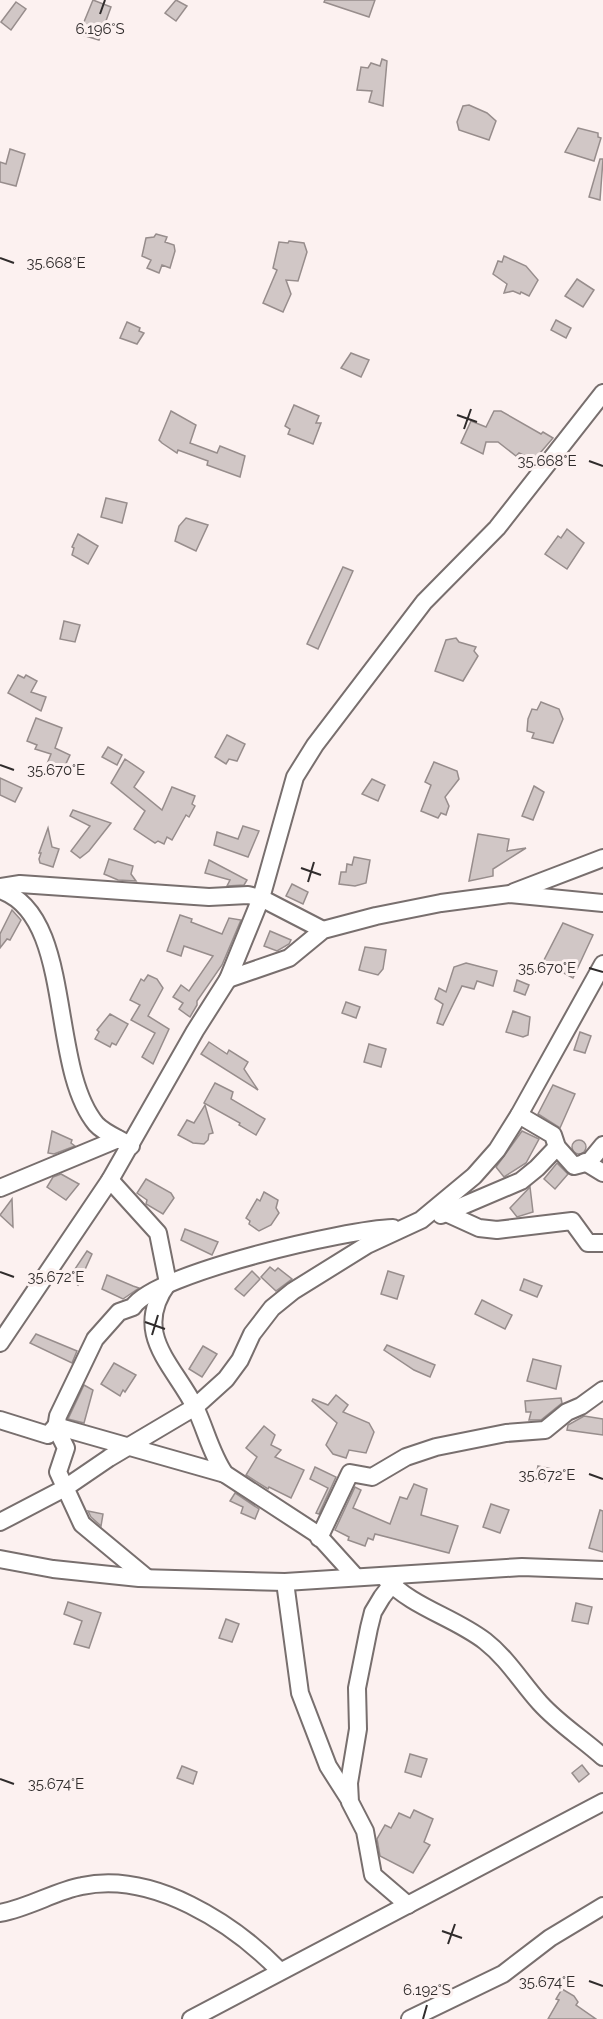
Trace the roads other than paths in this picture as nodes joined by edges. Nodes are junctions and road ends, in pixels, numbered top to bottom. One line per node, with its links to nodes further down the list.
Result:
1 (603, 393): 5 (street)
2 (603, 858): 4 (street)
3 (3, 887): 5 (street); 7 (street); 12 (street)
4 (510, 894): 6 (street); 8 (street)
5 (261, 898): 8 (street); 10 (street)
6 (603, 903)
7 (0, 907)
8 (323, 930): 10 (street)
9 (603, 964): 11 (street)
10 (228, 979): 12 (street)
11 (519, 1115): 14 (street); 20 (street)
12 (124, 1142): 17 (street); 18 (street)
13 (603, 1145): 15 (street)
14 (557, 1147): 15 (street); 19 (street)
15 (585, 1162): 16 (street)
16 (603, 1173)
17 (110, 1180): 23 (street); 24 (street)
18 (0, 1188)
19 (446, 1214): 20 (street); 22 (street)
20 (421, 1220): 21 (street)
21 (400, 1228): 23 (street); 26 (street)
22 (603, 1243)
23 (168, 1283): 26 (street); 28 (street)
24 (2, 1339)
25 (603, 1390): 33 (street)
26 (195, 1407): 29 (street); 30 (street)
27 (0, 1420): 28 (street)
28 (56, 1426): 29 (street); 31 (street)
29 (131, 1446): 30 (street); 31 (street)
30 (225, 1474): 33 (street)
31 (65, 1488): 32 (street); 36 (street)
32 (0, 1522)
33 (320, 1538): 37 (street)
34 (0, 1559): 36 (street)
35 (603, 1570): 37 (street)
36 (147, 1578): 38 (street)
37 (380, 1578): 38 (street); 39 (street); 40 (street)
38 (285, 1582): 40 (street)
39 (603, 1757)
40 (350, 1802): 42 (street)
41 (603, 1802): 42 (street)
42 (408, 1905): 45 (street)
43 (603, 1906): 47 (street)
44 (0, 1913): 45 (street)
45 (280, 1971): 46 (street)
46 (191, 2019)
47 (410, 2019)

